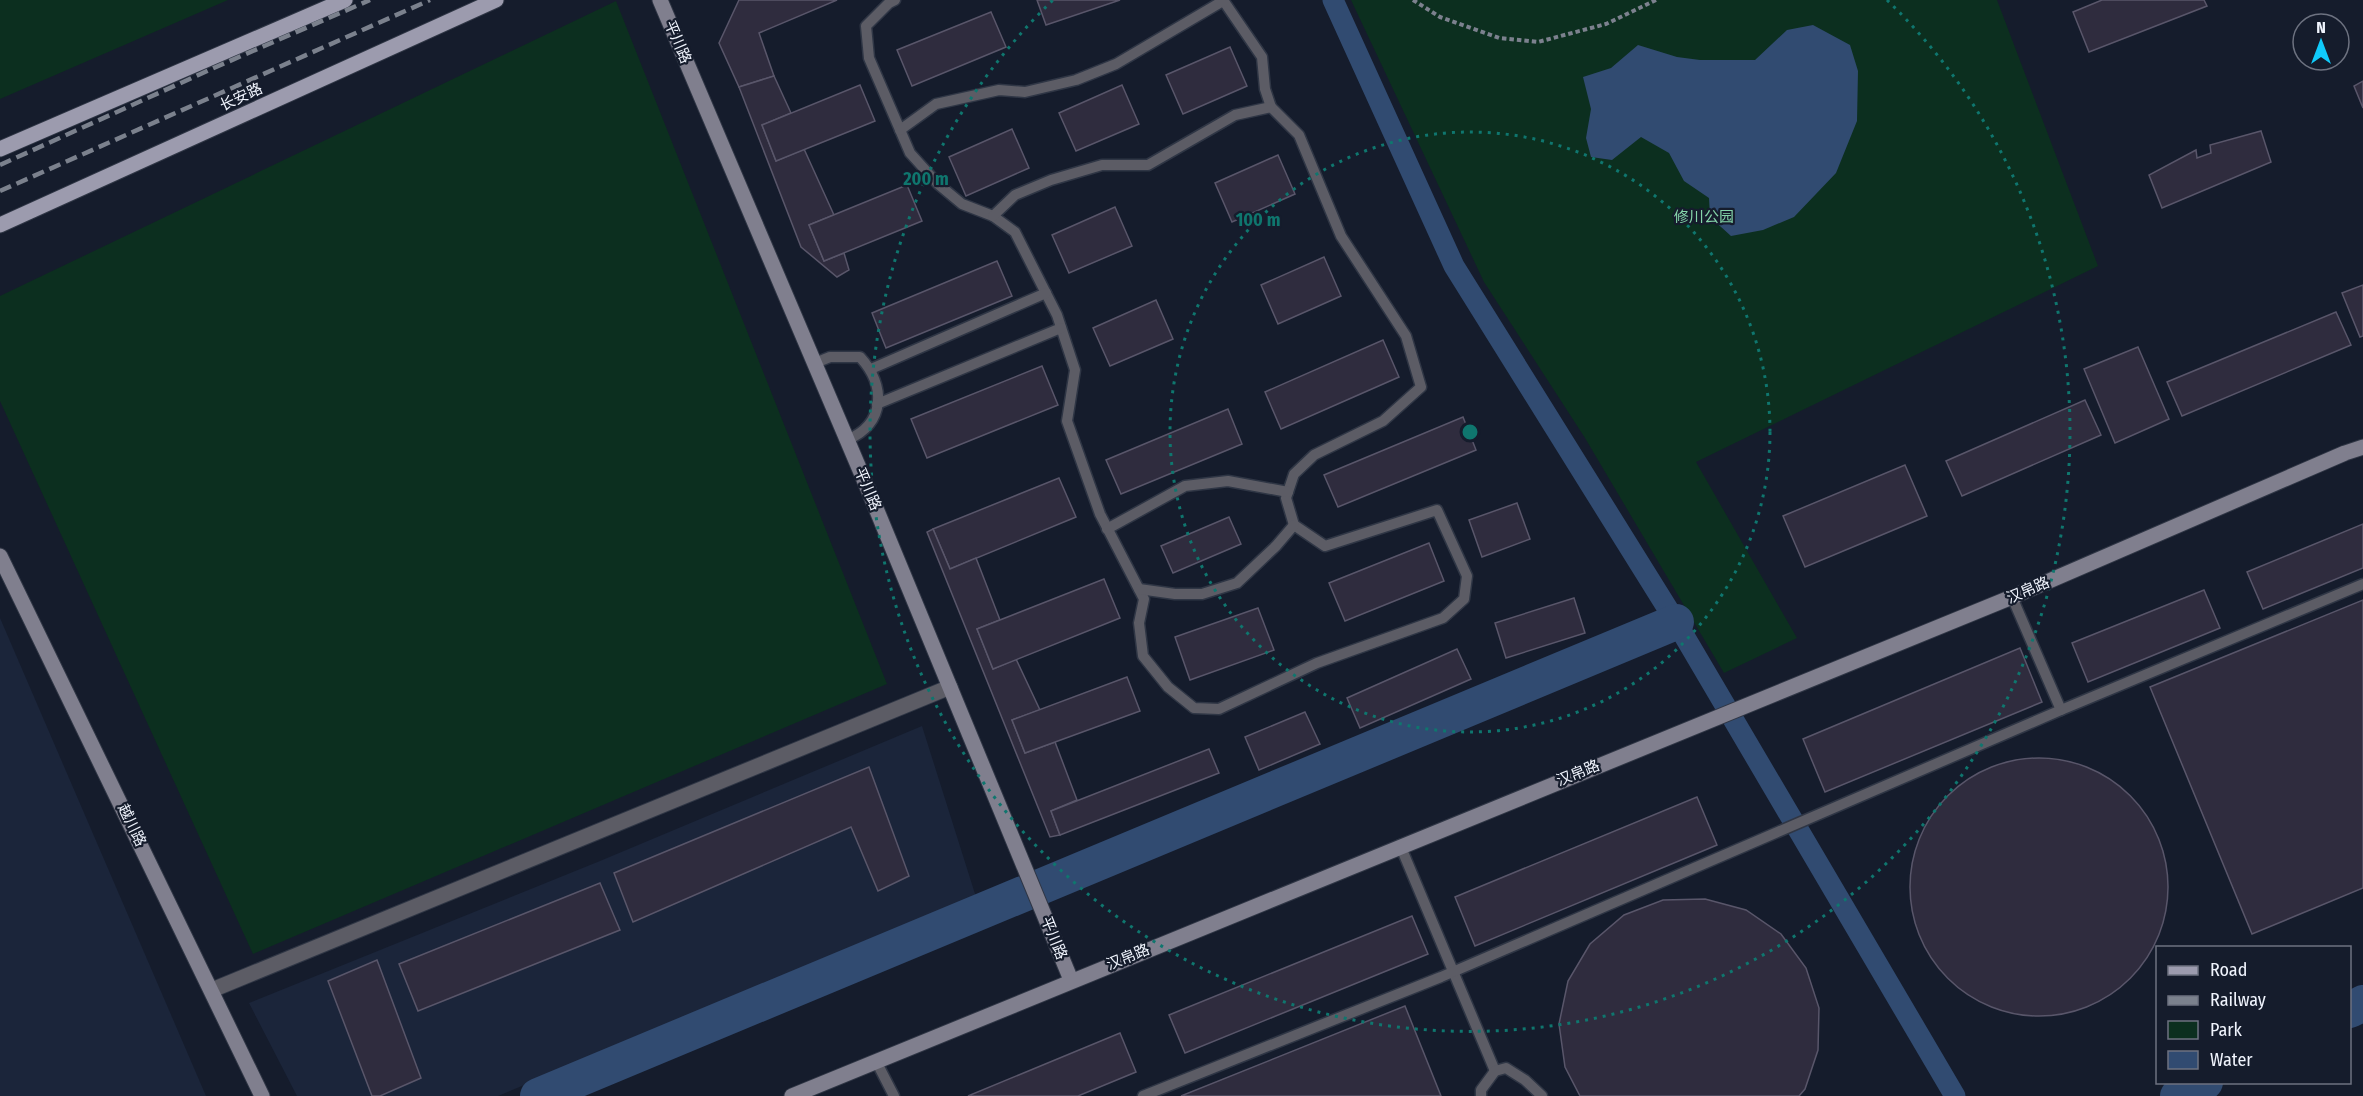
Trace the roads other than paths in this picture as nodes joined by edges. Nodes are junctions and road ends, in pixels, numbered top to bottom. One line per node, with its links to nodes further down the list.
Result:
1 (345, 0): 8 (main road)
2 (496, 0): 10 (main road, 长安路)
3 (660, 0): 13 (street, 平川路)
4 (895, 0): 7 (lane)
5 (1223, 1): 6 (lane); 7 (lane)
6 (1271, 107): 9 (lane); 18 (lane)
7 (900, 129): 9 (lane)
8 (0, 149)
9 (993, 216): 11 (lane)
10 (0, 225)
11 (1046, 293): 12 (lane); 14 (lane)
12 (1061, 328): 15 (lane); 20 (lane)
13 (815, 363): 14 (lane); 16 (street, 平川路)
14 (871, 369): 15 (lane)
15 (877, 404): 16 (lane)
16 (848, 440): 25 (street, 平川路)
17 (2363, 447): 24 (street, 汉帛路)
18 (1288, 492): 19 (lane); 20 (lane)
19 (1294, 525): 23 (lane); 23 (lane)
20 (1107, 529): 23 (lane)
21 (0, 556): 30 (street, 越川路)
22 (2363, 584): 26 (lane)
23 (1139, 589)
24 (2012, 597): 26 (lane); 27 (street, 汉帛路)
25 (950, 687): 29 (street, 平川路); 30 (street)
26 (2061, 710): 28 (lane)
27 (1400, 846): 28 (lane); 29 (street, 汉帛路)
28 (1454, 972): 32 (lane); 36 (lane)
29 (1071, 980): 31 (street, 汉帛路)
30 (212, 990): 33 (street, 越川路)
31 (876, 1060): 34 (street, 汉帛路); 35 (lane)
32 (1495, 1071): 37 (lane); 38 (lane)
33 (262, 1096)
34 (792, 1096)
35 (894, 1096)
36 (1143, 1096)
37 (1481, 1096)
38 (1542, 1096)

